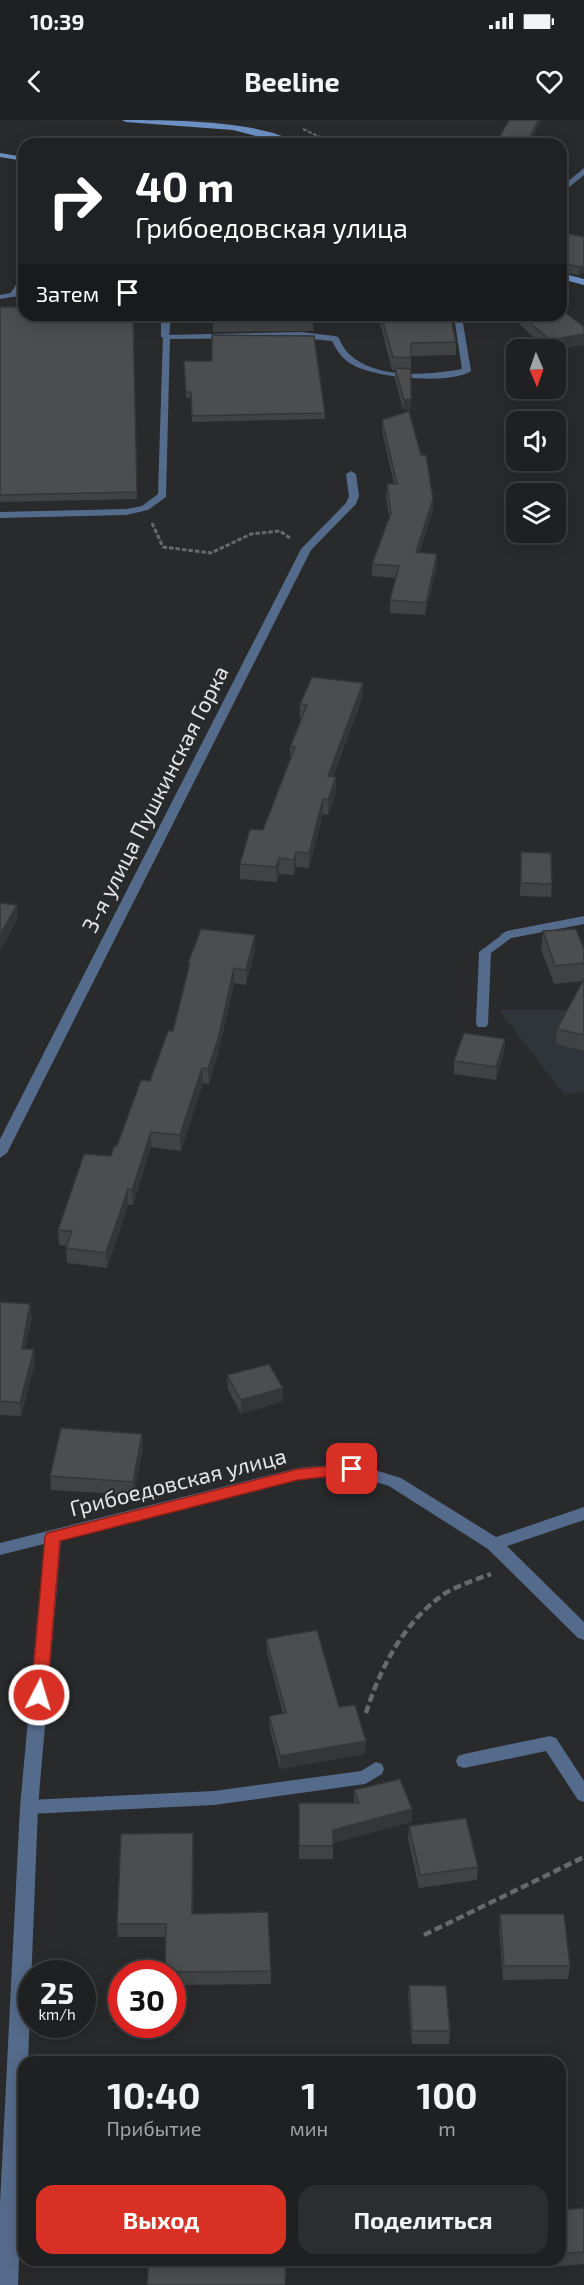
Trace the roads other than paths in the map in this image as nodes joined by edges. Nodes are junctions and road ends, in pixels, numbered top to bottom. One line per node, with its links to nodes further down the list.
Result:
1 (126, 120): 2 (main road)
2 (181, 124): 3 (main road); 4 (main road)
3 (237, 138)
4 (275, 138)
5 (0, 155): 6 (main road)
6 (18, 158)
7 (584, 171): 8 (street)
8 (567, 186)
9 (567, 278): 10 (main road)
10 (584, 282)
11 (18, 294): 12 (lane)
12 (0, 297)
13 (166, 321): 15 (street)
14 (459, 323): 15 (lane)
15 (166, 337): 17 (lane)
16 (351, 474): 21 (street, 3-я улица Пушкинская Горка)
17 (0, 515)
18 (584, 920): 19 (street)
19 (507, 935): 20 (lane)
20 (482, 1024)
21 (0, 1153)
22 (584, 1513): 24 (street)
23 (53, 1537): 24 (street, Грибоедовская улица); 25 (street, Грибоедовская улица); 30 (street)
24 (494, 1544): 26 (street, Грибоедовская улица)
25 (0, 1549)
26 (584, 1634)
27 (464, 1761): 29 (lane)
28 (376, 1769): 30 (lane)
29 (584, 1795)
30 (29, 1808): 31 (street)
31 (7, 2140): 32 (street)
32 (8, 2285)

